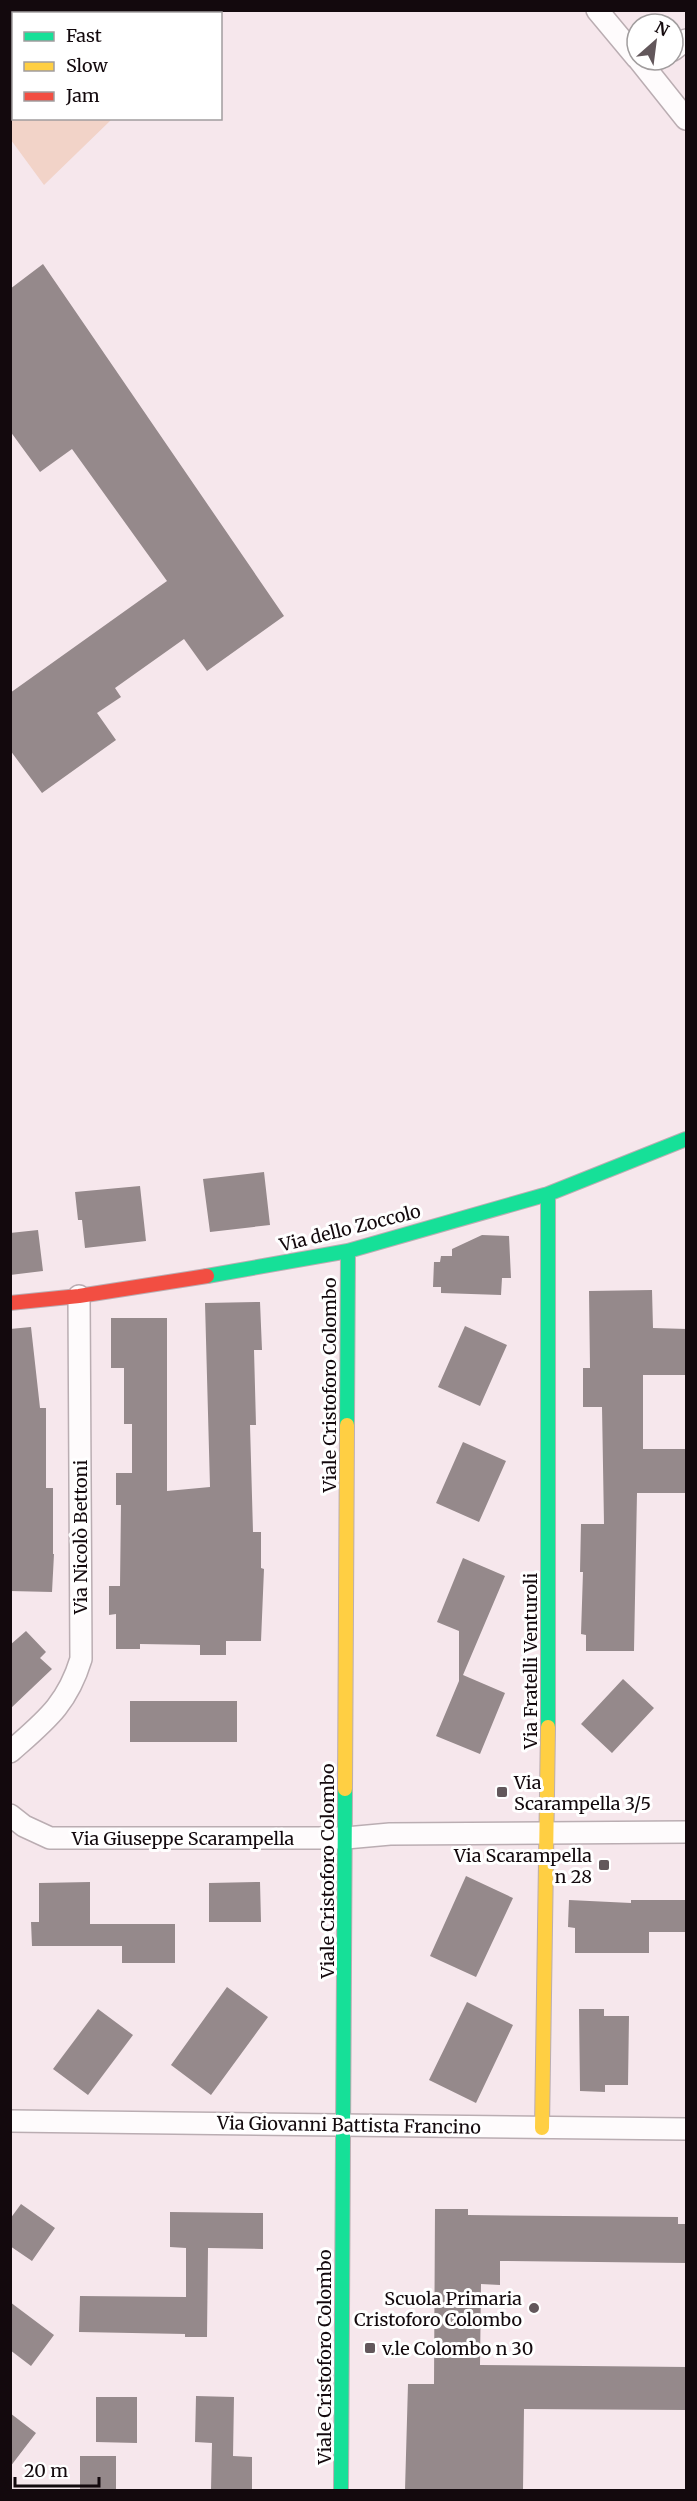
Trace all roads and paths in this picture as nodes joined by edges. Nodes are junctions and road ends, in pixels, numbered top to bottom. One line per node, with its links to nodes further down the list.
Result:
1 (597, 10): 2 (street)
2 (625, 40)
3 (652, 72): 4 (street)
4 (687, 119)
5 (687, 1139): 6 (street, Via dello Zoccolo)
6 (548, 1194): 7 (street, Via dello Zoccolo); 12 (street, Via Fratelli Venturoli)
7 (348, 1251): 8 (street, Via dello Zoccolo); 14 (street, Viale Cristoforo Colombo)
8 (79, 1296): 9 (street, Via dello Zoccolo); 10 (street, Via Nicolò Bettoni)
9 (10, 1303)
10 (10, 1752)
11 (10, 1815): 14 (street, Via Giuseppe Scarampella)
12 (548, 1832): 13 (street, Via Giuseppe Scarampella); 14 (street, Via Giuseppe Scarampella); 17 (street, Via Fratelli Venturoli)
13 (687, 1832)
14 (346, 1838): 16 (street, Viale Cristoforo Colombo)
15 (10, 2121): 16 (street, Via Giovanni Battista Francino)
16 (342, 2124): 17 (street, Via Giovanni Battista Francino); 19 (street, Viale Cristoforo Colombo)
17 (542, 2128): 18 (street, Via Giovanni Battista Francino)
18 (687, 2129)
19 (341, 2490)

